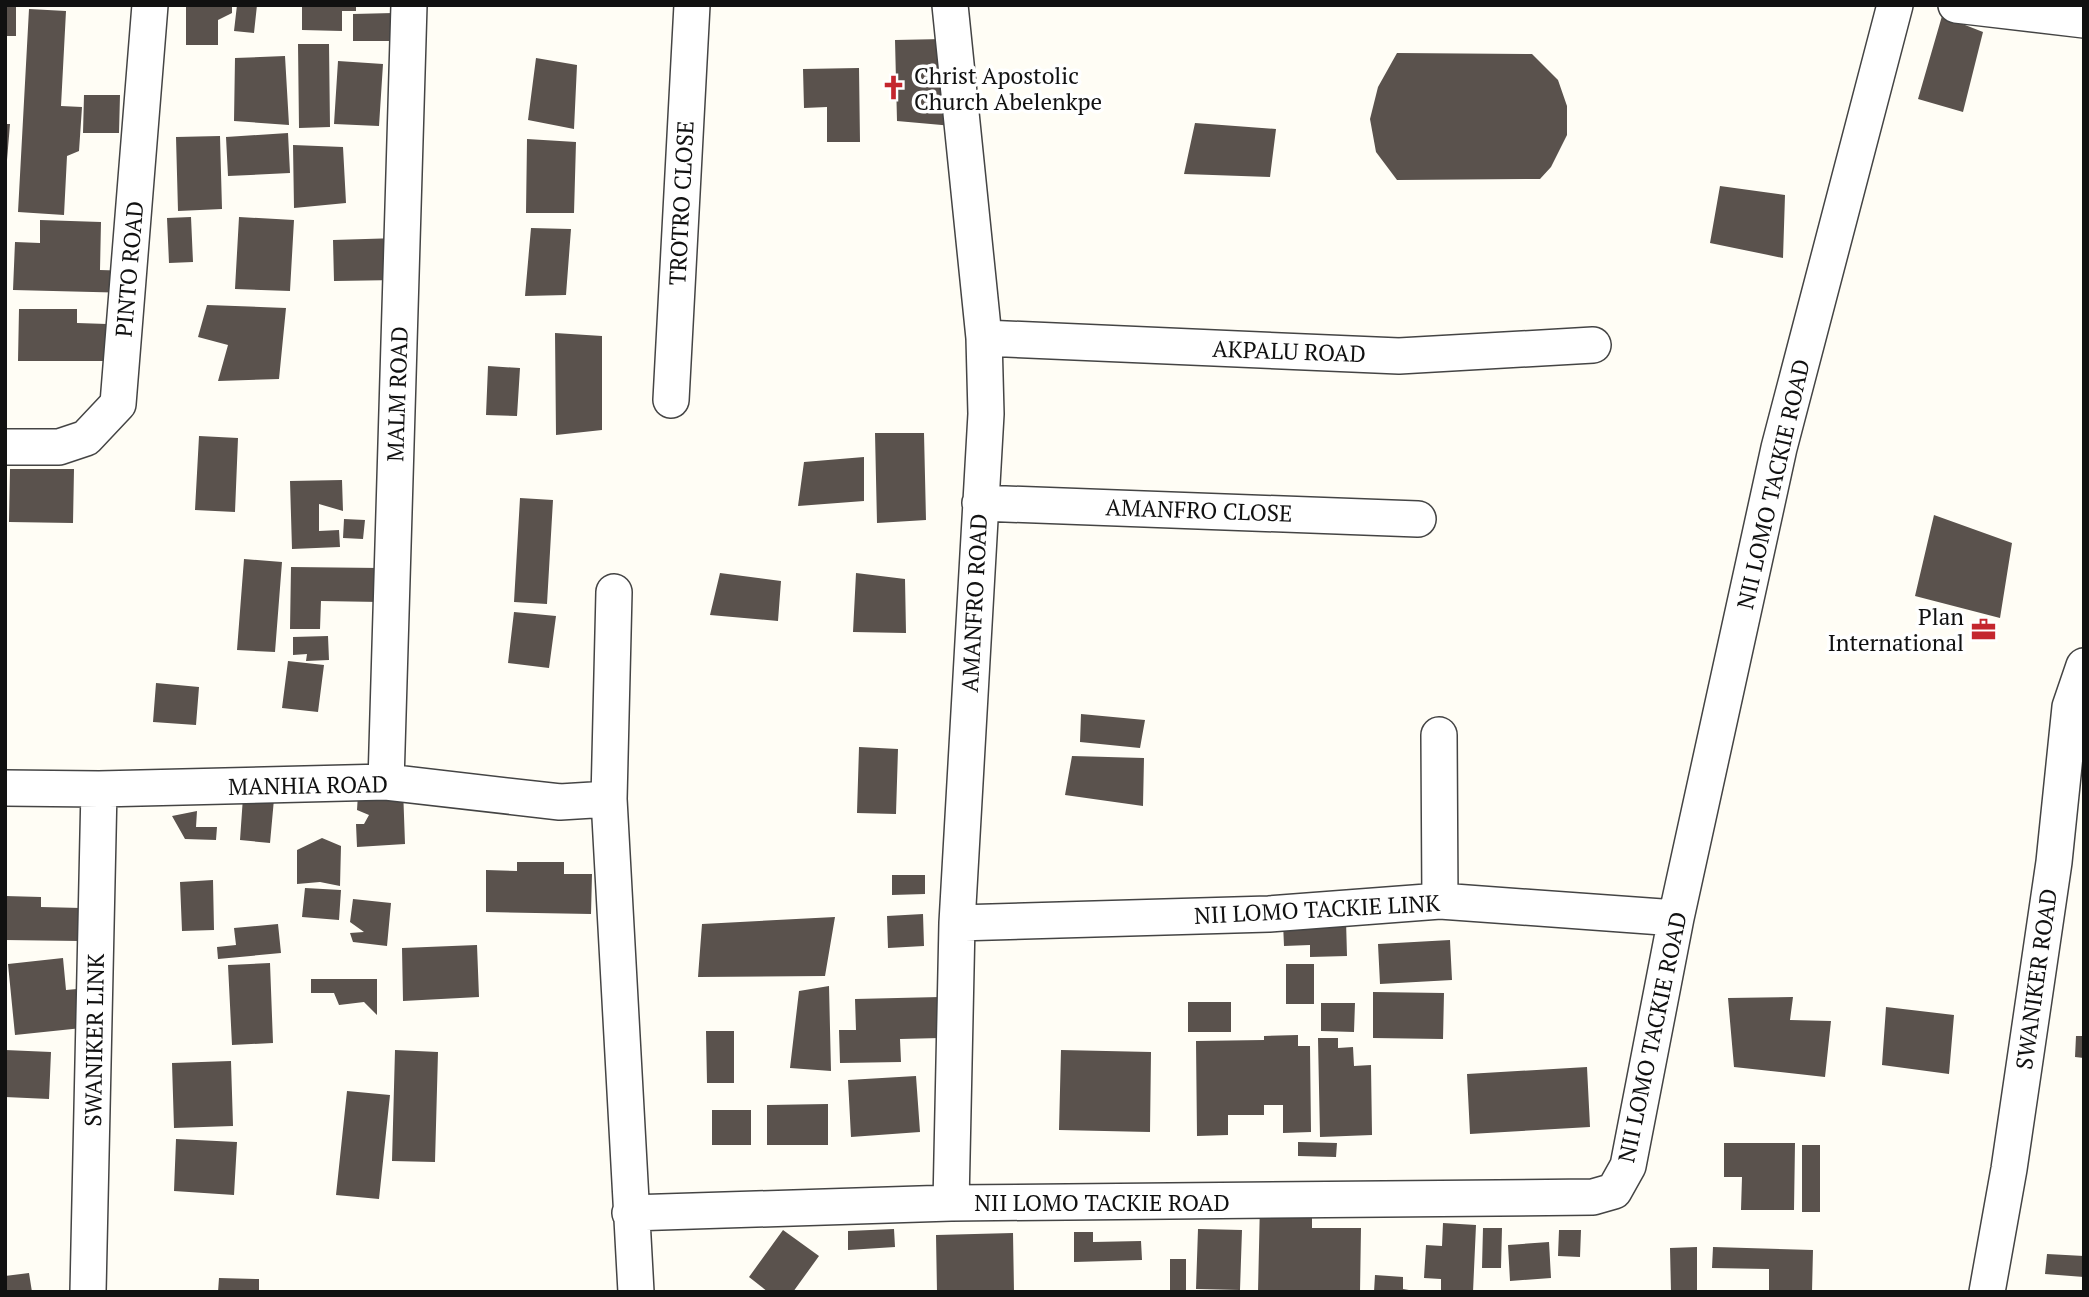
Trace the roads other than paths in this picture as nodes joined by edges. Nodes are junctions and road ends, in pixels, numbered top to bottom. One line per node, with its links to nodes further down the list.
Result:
1 (150, 5): 12 (street, PINTO ROAD)
2 (409, 5): 18 (street, MALM ROAD)
3 (692, 5): 11 (street, TROTRO CLOSE)
4 (950, 5): 9 (street, AMANFRO ROAD)
5 (1895, 5): 23 (street, NII LOMO TACKIE ROAD)
6 (1956, 5): 7 (street)
7 (1962, 6): 8 (street)
8 (2084, 19)
9 (984, 338): 10 (street, AKPALU ROAD); 13 (street, AMANFRO ROAD)
10 (1593, 345)
11 (671, 400)
12 (5, 447)
13 (979, 503): 14 (street, AMANFRO CLOSE); 24 (street, AMANFRO ROAD)
14 (1418, 519)
15 (614, 592): 21 (street)
16 (2084, 666): 29 (street, SWANIKER ROAD)
17 (1439, 735): 22 (street)
18 (386, 782): 20 (street, MANHIA ROAD); 21 (street, MANHIA ROAD)
19 (5, 788): 20 (street, MANHIA ROAD)
20 (99, 789): 27 (street, SWANIKER LINK)
21 (609, 799): 26 (street)
22 (1440, 901): 23 (street, NII LOMO TACKIE LINK); 24 (street, NII LOMO TACKIE LINK)
23 (1676, 918): 25 (street, NII LOMO TACKIE ROAD)
24 (957, 923): 25 (street, AMANFRO ROAD)
25 (951, 1203): 26 (street, NII LOMO TACKIE ROAD)
26 (629, 1213): 28 (street)
27 (88, 1292)
28 (636, 1292)
29 (1987, 1292)

